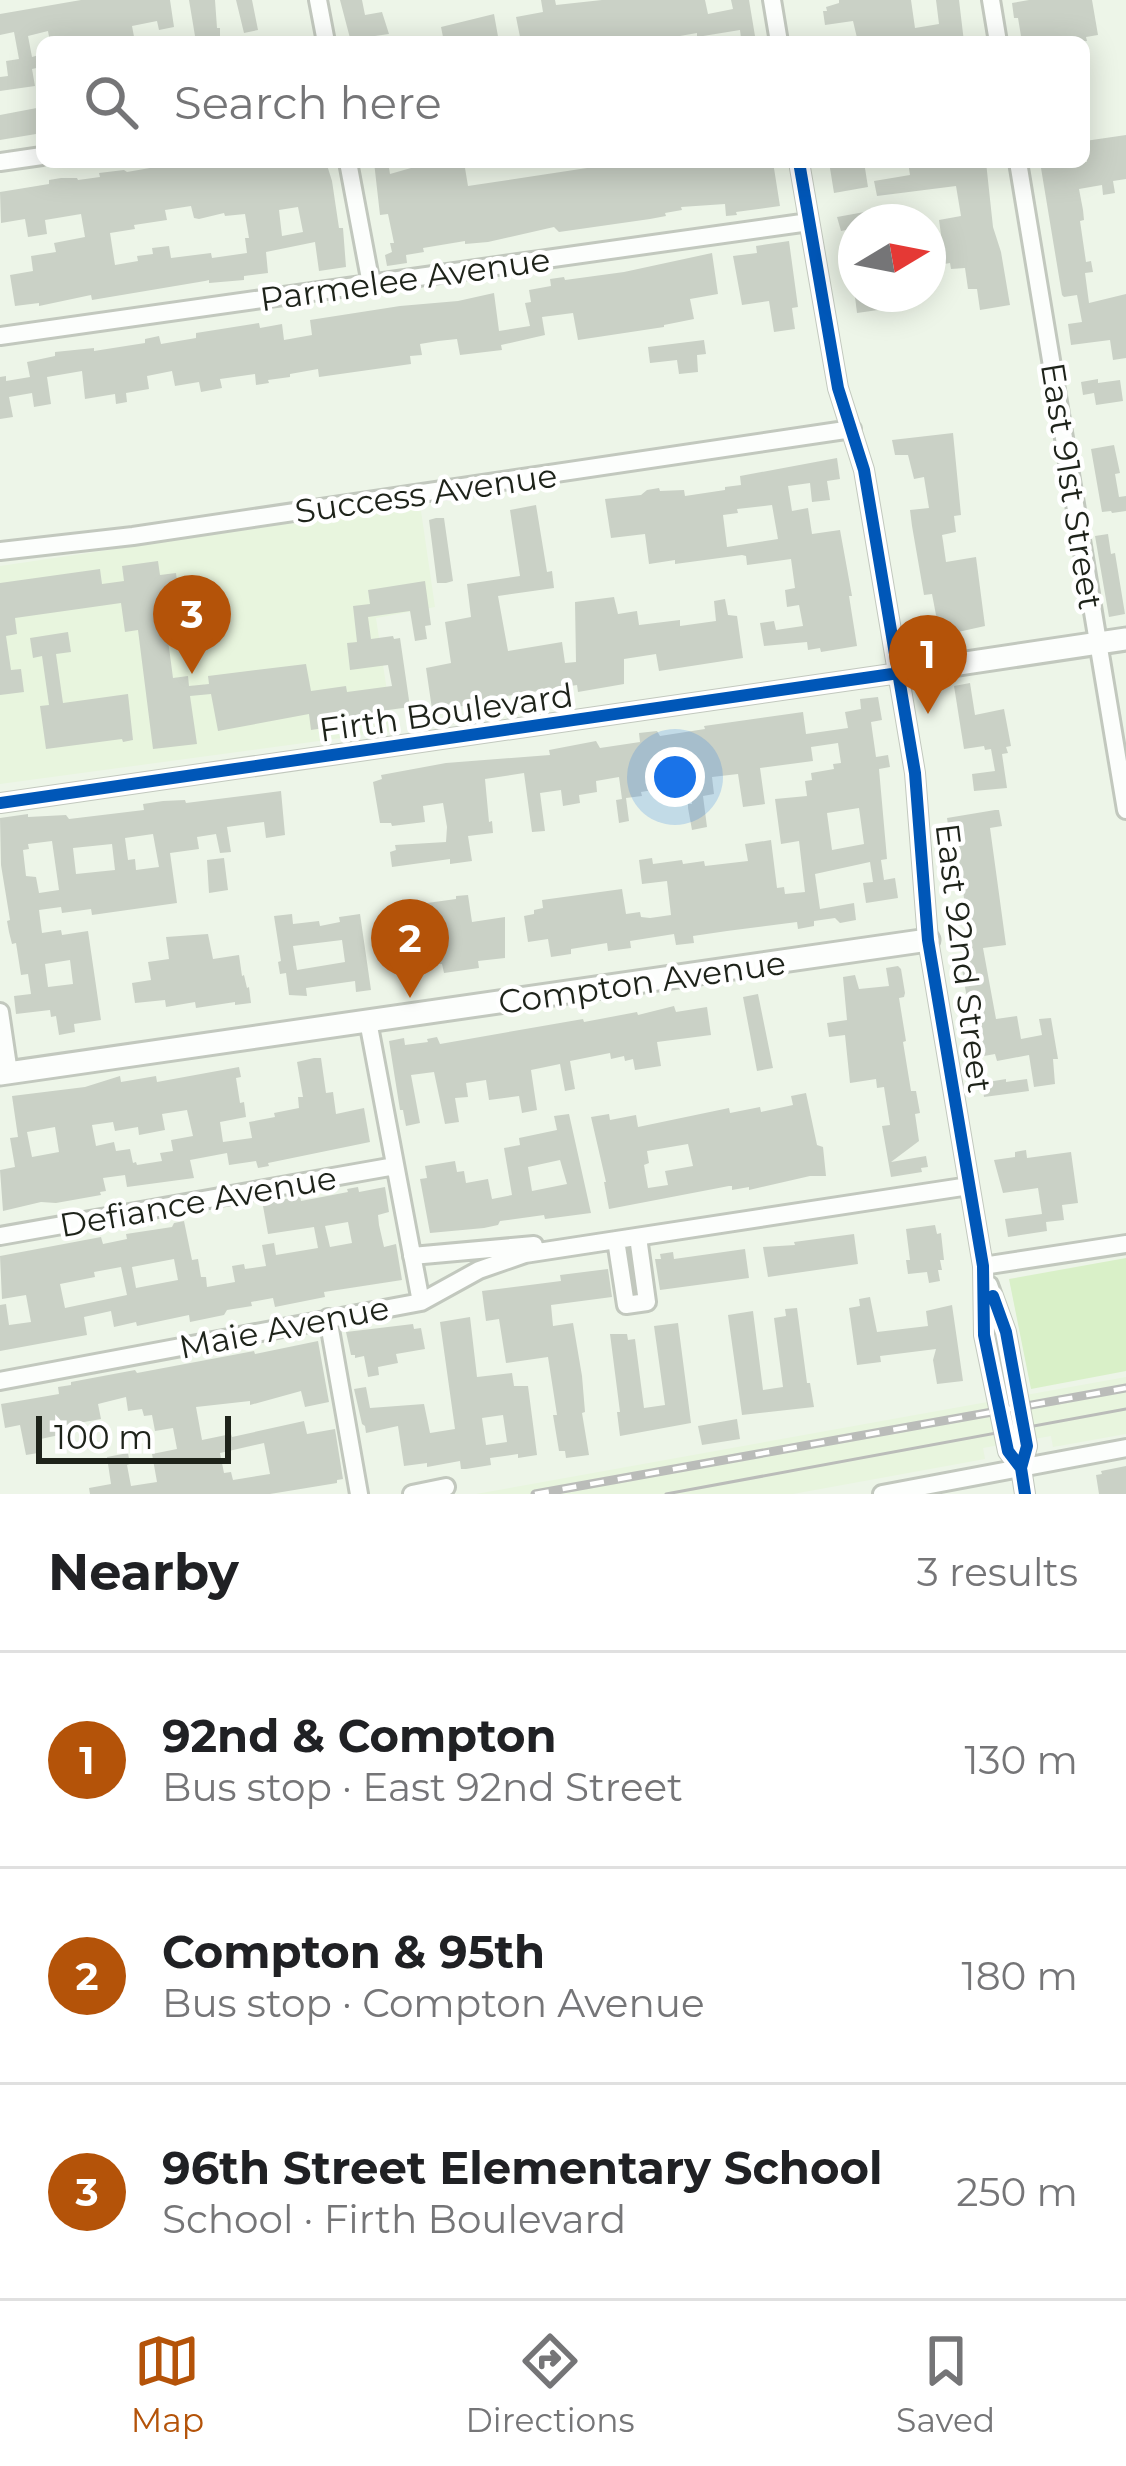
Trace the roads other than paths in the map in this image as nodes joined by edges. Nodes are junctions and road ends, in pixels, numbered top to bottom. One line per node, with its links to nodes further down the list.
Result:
1 (318, 0): 4 (street)
2 (772, 0): 5 (street)
3 (991, 0): 6 (street)
4 (325, 36)
5 (778, 36)
6 (997, 36)
7 (36, 157): 8 (street)
8 (0, 162)
9 (349, 168): 13 (street)
10 (800, 168): 12 (street, East 92nd Street)
11 (1019, 168): 18 (street, East 91st Street)
12 (809, 222): 13 (street, Parmelee Avenue); 15 (street, East 92nd Street)
13 (371, 284): 14 (street, Parmelee Avenue)
14 (0, 336)
15 (852, 429): 16 (street, Success Avenue); 19 (street, East 92nd Street)
16 (0, 551)
17 (1126, 639): 18 (main road)
18 (1098, 643): 19 (main road); 21 (street, East 91st Street)
19 (899, 673): 20 (street, Firth Boulevard); 22 (street, East 92nd Street)
20 (0, 803)
21 (1126, 810)
22 (928, 940): 24 (main road, Compton Avenue); 27 (street, East 92nd Street)
23 (0, 1012): 25 (street)
24 (368, 1021): 25 (main road, Compton Avenue); 26 (street)
25 (4, 1074)
26 (395, 1166): 28 (street, Defiance Avenue); 33 (street)
27 (969, 1186): 29 (street, Maie Avenue); 34 (street, East 92nd Street)
28 (0, 1236)
29 (638, 1237): 30 (street, Maie Avenue); 30 (street)
30 (616, 1240): 32 (street, Maie Avenue)
31 (1126, 1244): 34 (street)
32 (558, 1248): 33 (street, Maie Avenue); 35 (street, Maie Avenue)
33 (412, 1256): 35 (street)
34 (983, 1266): 39 (street, East 92nd Street)
35 (421, 1302): 36 (street, Maie Avenue)
36 (328, 1318): 37 (street, Maie Avenue); 41 (street)
37 (0, 1381)
38 (1126, 1448): 39 (street)
39 (1021, 1468): 43 (street); 44 (street, East 92nd Street)
40 (446, 1487): 42 (street)
41 (359, 1494)
42 (412, 1494)
43 (882, 1494)
44 (1025, 1494)

